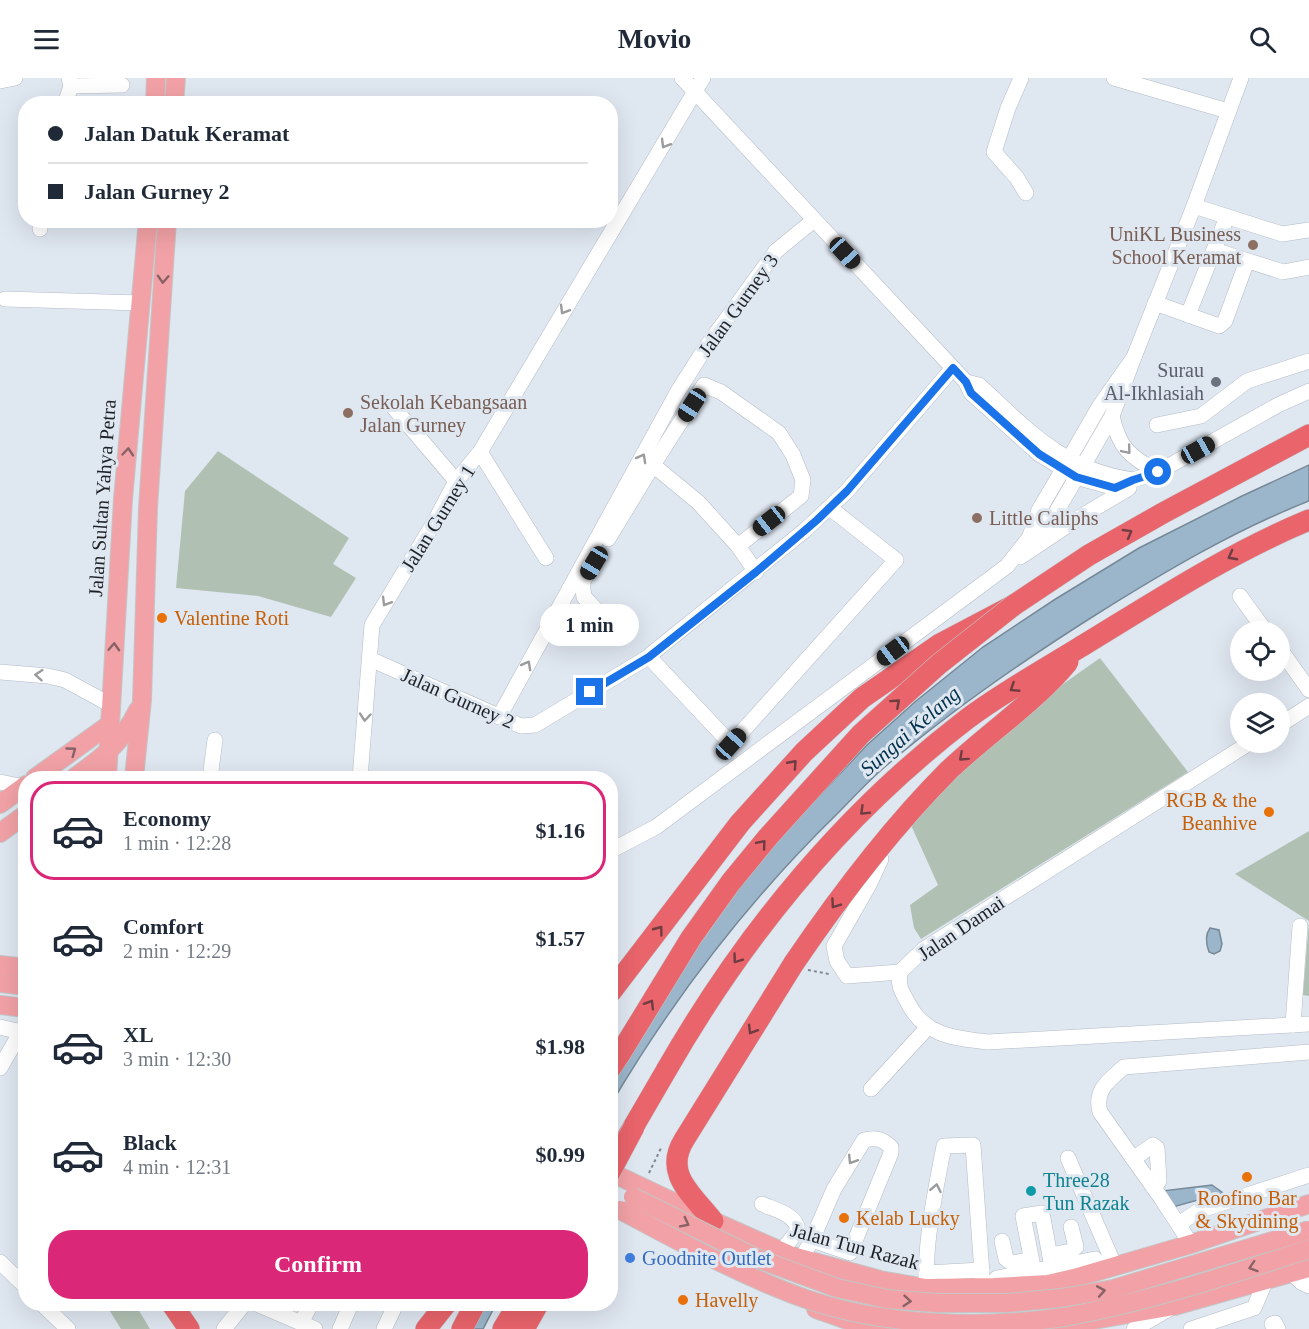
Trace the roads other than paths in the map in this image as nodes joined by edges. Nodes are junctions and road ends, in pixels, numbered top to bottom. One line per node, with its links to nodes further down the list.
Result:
1 (15, 78): 9 (street)
2 (156, 78): 13 (main road)
3 (176, 78): 14 (main road)
4 (682, 78): 12 (street)
5 (703, 78): 12 (street, Jalan Gurney 1)
6 (1022, 78): 16 (street)
7 (1114, 78): 15 (street)
8 (1241, 78): 15 (street)
9 (0, 81)
10 (70, 82): 11 (street)
11 (122, 85)
12 (696, 94): 19 (street); 20 (street, Jalan Gurney 1, one-way to 20)
13 (155, 96)
14 (175, 96)
15 (1228, 111): 17 (street)
16 (1026, 193)
17 (1194, 206): 18 (street); 30 (street)
18 (1227, 217): 24 (street); 25 (street)
19 (814, 220): 34 (street); 64 (street, Jalan Gurney 3, one-way to 19)
20 (618, 223)
21 (147, 228): 29 (main road, Jalan Sultan Yahya Petra)
22 (166, 228): 61 (main road, one-way to 61)
23 (615, 228): 40 (street, Jalan Gurney 1, one-way to 40)
24 (1309, 230)
25 (1214, 250): 26 (street); 31 (street)
26 (1247, 261): 27 (street); 31 (street)
27 (1309, 267)
28 (6, 299): 29 (street)
29 (141, 303): 62 (main road, Jalan Sultan Yahya Petra, one-way to 29)
30 (1155, 303): 31 (street); 32 (street)
31 (1188, 315)
32 (1134, 357): 37 (street); 42 (street)
33 (1309, 362): 38 (street)
34 (953, 368): 42 (street); 45 (street, Jalan Gurney 2)
35 (1309, 391): 43 (street)
36 (394, 408): 44 (street)
37 (1112, 416): 42 (street); 43 (street, one-way to 43)
38 (1157, 426)
39 (1309, 435): 52 (highway, one-way to 39)
40 (480, 452): 44 (street, Jalan Gurney 1); 48 (street)
41 (653, 465): 47 (street); 47 (street); 54 (street)
42 (1072, 468): 43 (street); 49 (street)
43 (1158, 472): 49 (street)
44 (456, 481): 57 (street, Jalan Gurney 1, one-way to 57)
45 (830, 508): 50 (street, Jalan Gurney 2); 56 (street)
46 (1309, 519): 55 (highway, one-way to 55)
47 (738, 546): 50 (street)
48 (546, 558)
49 (1007, 566): 82 (street)
50 (756, 572): 56 (street, Jalan Gurney 2)
51 (1240, 596): 53 (street)
52 (1014, 605): 91 (highway, one-way to 52, bridge); 102 (highway, one-way to 52, bridge)
53 (1258, 621)
54 (621, 636)
55 (1082, 646): 107 (highway, one-way to 107, bridge); 116 (highway, one-way to 116, bridge)
56 (649, 657): 64 (street, Jalan Gurney 2)
57 (370, 659): 64 (street, Jalan Gurney 2); 75 (street, Jalan Gurney 1, one-way to 75)
58 (1290, 663): 60 (street)
59 (0, 672): 62 (street, one-way to 59)
60 (1309, 690)
61 (142, 700): 68 (main road); 73 (main road)
62 (111, 705): 66 (main road, Jalan Sultan Yahya Petra)
63 (1309, 706): 65 (street)
64 (499, 717)
65 (1290, 718)
66 (110, 724): 68 (main road, Jalan Sultan Yahya Petra); 70 (main road, one-way to 66)
67 (215, 740): 74 (street)
68 (107, 753): 71 (main road); 72 (main road, Jalan Sultan Yahya Petra)
69 (1234, 753): 89 (street, Jalan Damai)
70 (45, 771)
71 (83, 771)
72 (107, 771)
73 (136, 771)
74 (211, 771)
75 (361, 771)
76 (0, 782): 77 (street)
77 (18, 783)
78 (18, 790): 79 (main road)
79 (0, 804)
80 (18, 820): 81 (main road)
81 (0, 833)
82 (618, 847)
83 (881, 859): 89 (street)
84 (1300, 926): 96 (street)
85 (0, 958): 86 (main road)
86 (18, 960)
87 (0, 965): 88 (main road)
88 (18, 967)
89 (900, 972): 98 (street, Jalan Damai)
90 (0, 983): 92 (main road)
91 (618, 983)
92 (18, 985)
93 (0, 1005): 94 (main road)
94 (18, 1007)
95 (1309, 1024): 96 (street, Jalan Damai)
96 (1293, 1025): 98 (street, Jalan Damai)
97 (0, 1027): 99 (street)
98 (928, 1027): 104 (street)
99 (18, 1028)
100 (18, 1037): 103 (street)
101 (1309, 1052): 106 (street)
102 (618, 1056)
103 (0, 1068)
104 (872, 1089)
105 (1068, 1158): 130 (street)
106 (1133, 1158): 111 (street); 111 (street)
107 (618, 1161)
108 (1309, 1175): 117 (street)
109 (618, 1177): 116 (main road, Jalan Tun Razak)
110 (618, 1178): 119 (main road, Jalan Tun Razak, one-way to 119, bridge)
111 (1154, 1188): 117 (street)
112 (762, 1204): 124 (street)
113 (1309, 1204): 122 (main road, Jalan Tun Razak)
114 (618, 1209): 123 (main road, one-way to 114, bridge)
115 (618, 1218): 155 (main road)
116 (713, 1221): 124 (main road, Jalan Tun Razak)
117 (1179, 1224): 122 (street)
118 (1071, 1227): 126 (street)
119 (1309, 1230)
120 (812, 1240): 125 (street); 128 (street); 128 (street, one-way to 120)
121 (1002, 1241): 129 (street)
122 (1191, 1244): 130 (main road, Jalan Tun Razak)
123 (1309, 1249)
124 (782, 1251): 125 (main road, Jalan Tun Razak)
125 (801, 1259): 128 (main road, Jalan Tun Razak)
126 (1053, 1261): 129 (street); 129 (street); 130 (street)
127 (0, 1262): 134 (street)
128 (847, 1262): 135 (main road, Jalan Tun Razak)
129 (1030, 1266): 138 (street)
130 (1110, 1268): 133 (main road, Jalan Tun Razak)
131 (1309, 1268): 132 (main road)
132 (1290, 1272): 136 (main road); 139 (street)
133 (1078, 1277): 138 (main road, Jalan Tun Razak); 154 (main road)
134 (18, 1279)
135 (880, 1280): 137 (main road, Jalan Tun Razak); 155 (street)
136 (1266, 1280): 140 (main road); 157 (street)
137 (926, 1281): 138 (main road, Jalan Tun Razak); 138 (street, one-way to 138)
138 (986, 1282)
139 (1309, 1286)
140 (1174, 1306): 154 (main road); 170 (street)
141 (49, 1311): 158 (street)
142 (177, 1311): 159 (highway)
143 (238, 1311): 160 (street)
144 (273, 1311): 156 (street)
145 (310, 1311): 156 (street)
146 (348, 1311): 161 (street)
147 (393, 1311): 162 (street)
148 (426, 1311): 163 (highway)
149 (429, 1311): 164 (highway)
150 (440, 1311): 164 (highway)
151 (471, 1311): 165 (highway)
152 (514, 1311): 166 (highway)
153 (534, 1311): 167 (highway)
154 (1081, 1323): 169 (main road)
155 (853, 1325): 168 (main road)
156 (308, 1326)
157 (1207, 1326): 171 (street)
158 (68, 1329)
159 (189, 1329)
160 (224, 1329)
161 (340, 1329)
162 (384, 1329)
163 (413, 1329)
164 (424, 1329)
165 (462, 1329)
166 (503, 1329)
167 (524, 1329)
168 (902, 1329)
169 (1041, 1329)
170 (1134, 1329)
171 (1191, 1329)

